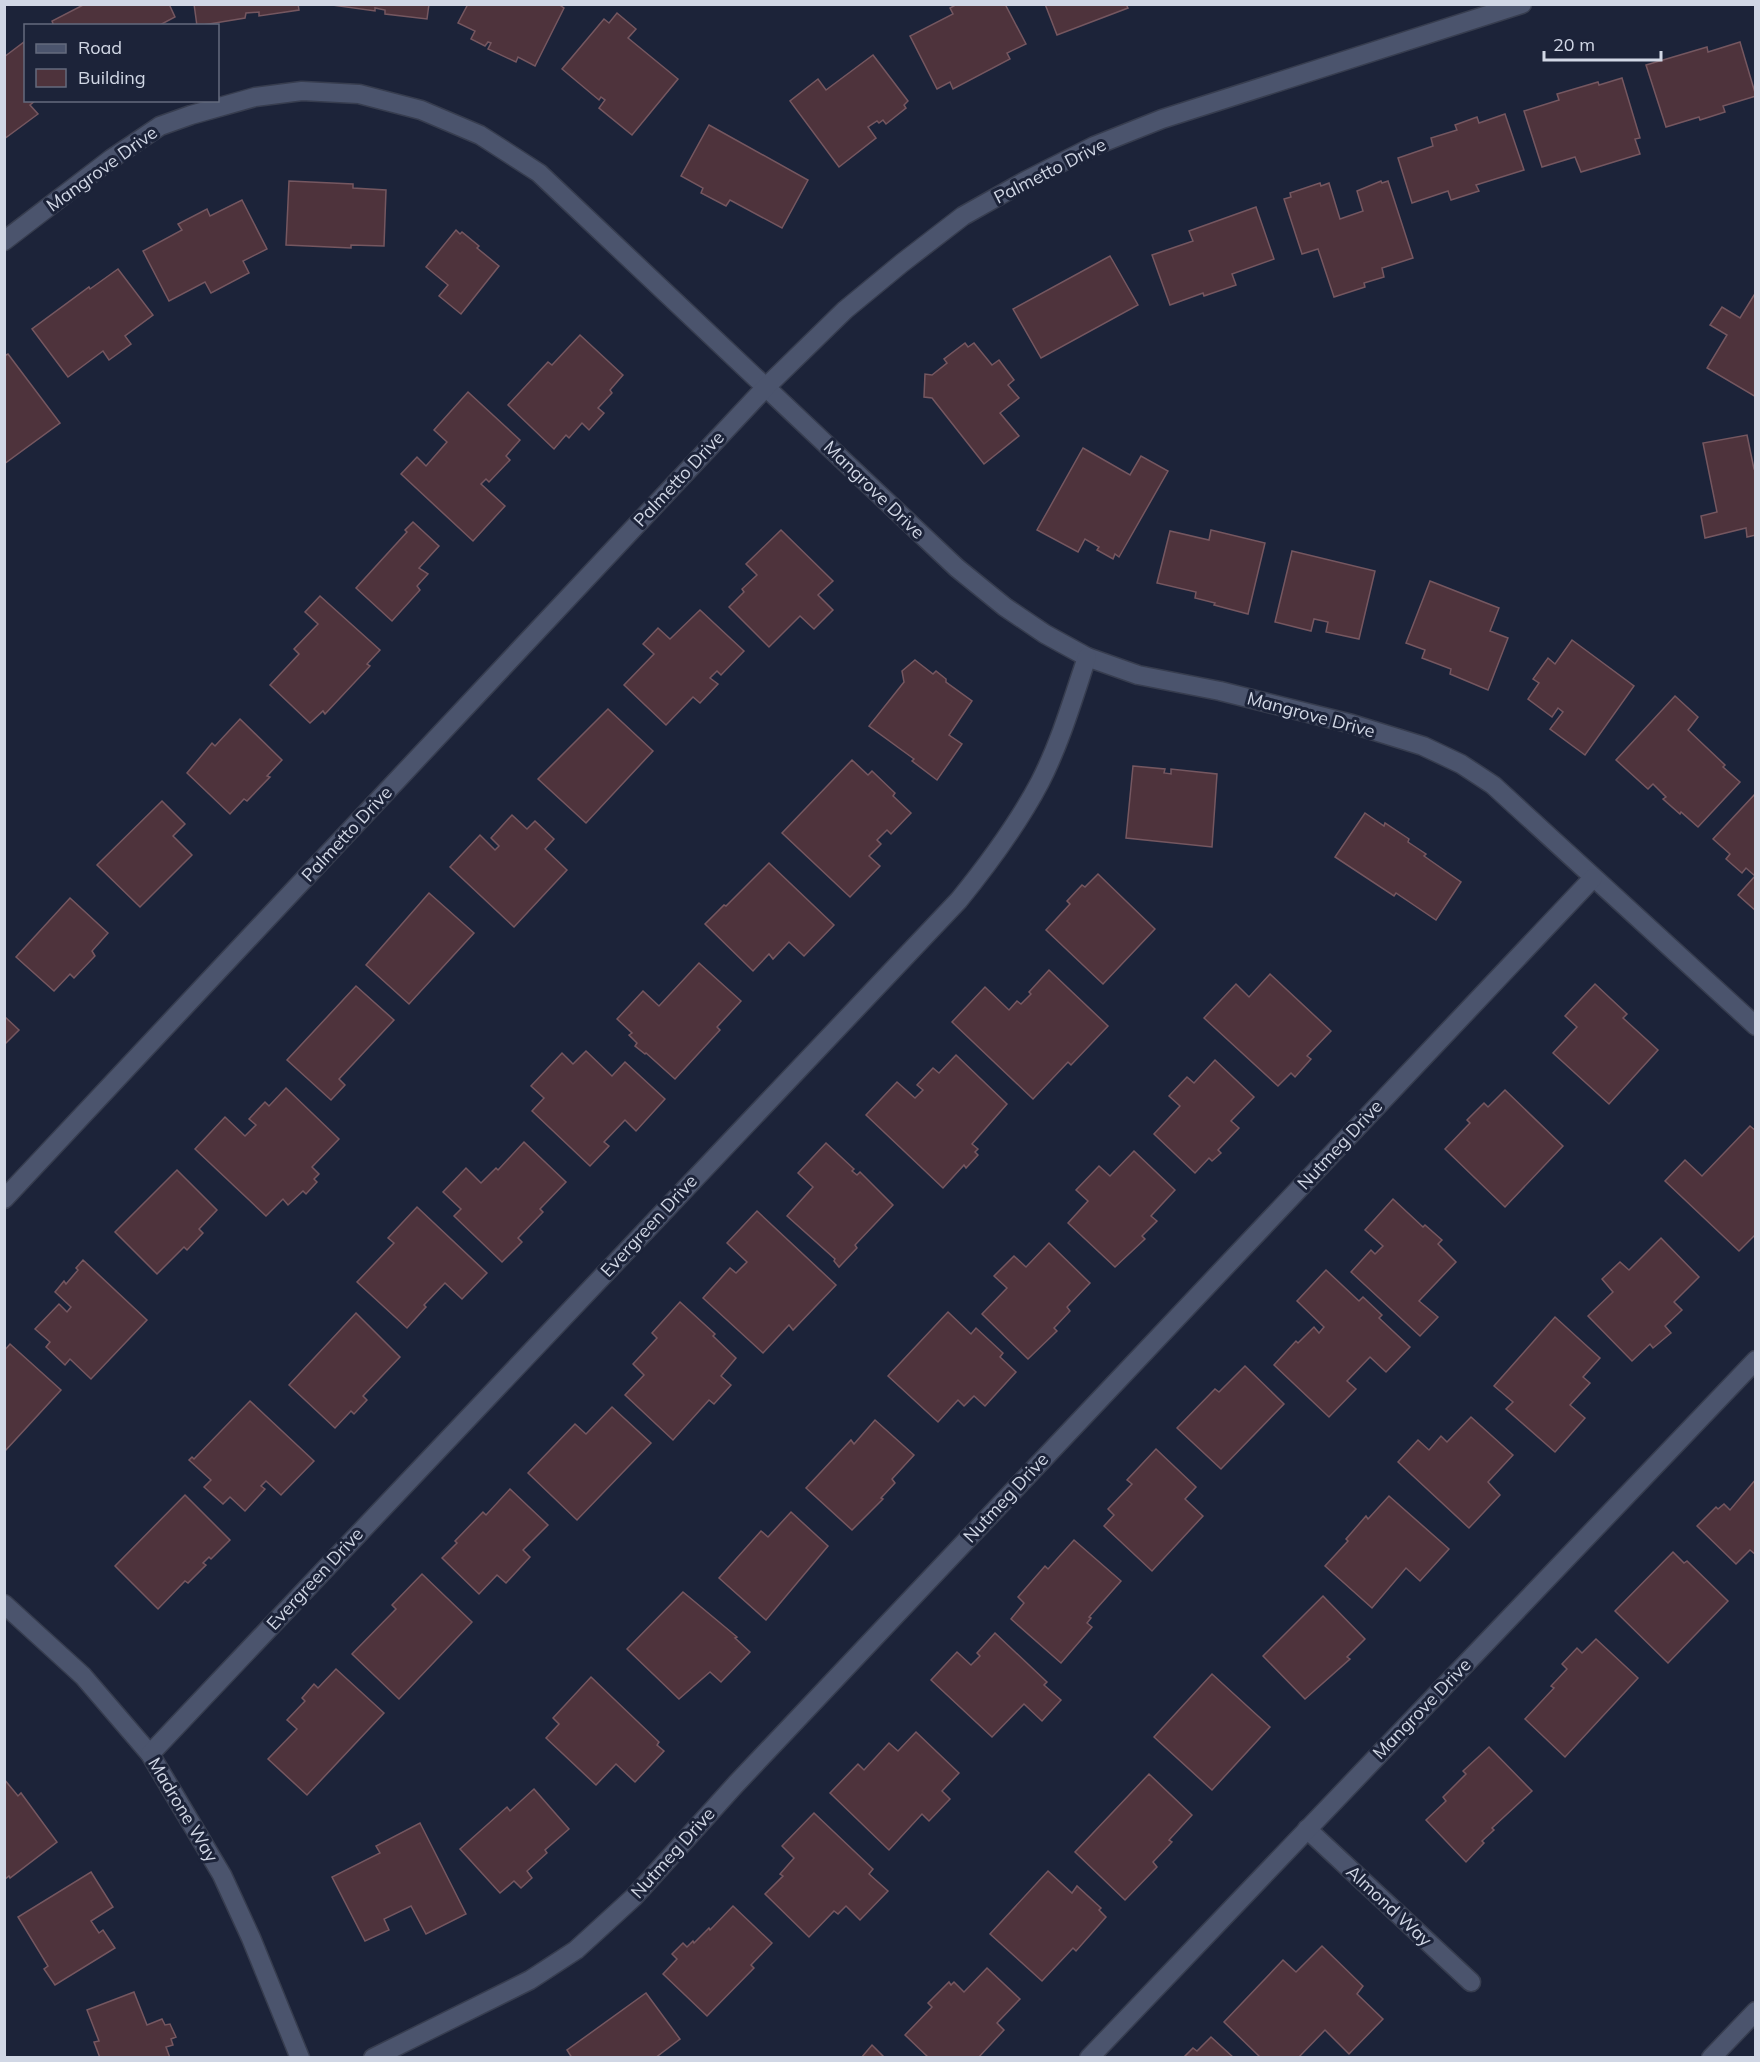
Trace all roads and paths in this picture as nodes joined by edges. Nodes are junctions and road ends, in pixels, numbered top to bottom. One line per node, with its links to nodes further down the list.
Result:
1 (1522, 4): 3 (street, Palmetto Drive)
2 (4, 241): 3 (street, Mangrove Drive)
3 (766, 387): 4 (street, Mangrove Drive); 7 (street, Palmetto Drive)
4 (1087, 657): 5 (street, Mangrove Drive); 10 (street, Evergreen Drive)
5 (1593, 878): 6 (street, Mangrove Drive); 15 (street, Nutmeg Drive)
6 (1755, 1026)
7 (4, 1199)
8 (1755, 1360): 11 (street, Mangrove Drive)
9 (4, 1604): 10 (street, Madrone Way)
10 (150, 1754): 14 (street, Madrone Way)
11 (1307, 1829): 12 (street, Almond Way); 16 (street, Mangrove Drive)
12 (1471, 1982)
13 (1755, 2011): 17 (street)
14 (300, 2058)
15 (373, 2058)
16 (1089, 2058)
17 (1711, 2058)

